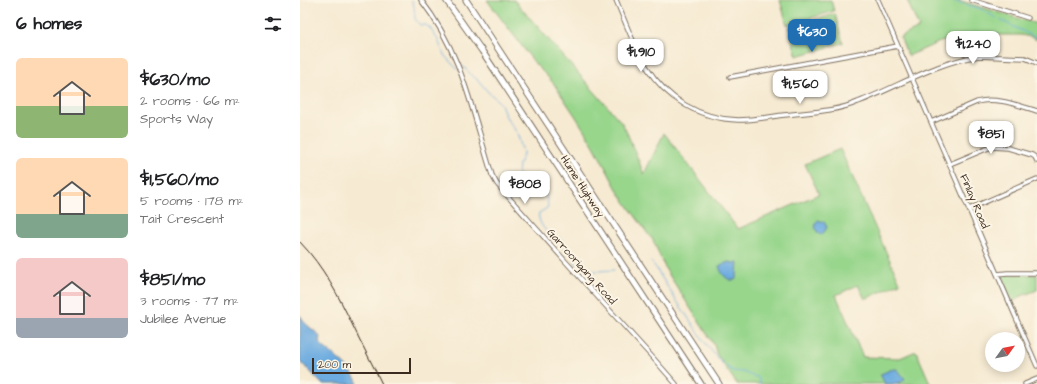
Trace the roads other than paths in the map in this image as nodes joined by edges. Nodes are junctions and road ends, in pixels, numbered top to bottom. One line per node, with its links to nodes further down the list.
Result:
1 (421, 0): 22 (street, Garroorigang Road)
2 (446, 0): 23 (highway, Hume Highway)
3 (466, 0): 24 (highway, Hume Highway)
4 (616, 0): 11 (street)
5 (878, 0): 8 (street, Finlay Road)
6 (970, 0): 7 (street)
7 (1028, 18)
8 (898, 46): 10 (street); 11 (street, Finlay Road)
9 (1037, 63): 11 (street)
10 (730, 77)
11 (912, 79): 13 (street, Finlay Road)
12 (1037, 111): 13 (street)
13 (931, 122): 15 (street, Finlay Road)
14 (1037, 161): 15 (street)
15 (950, 164): 17 (street, Finlay Road)
16 (1037, 179): 17 (street)
17 (969, 209): 19 (street, Finlay Road)
18 (1037, 273): 19 (street)
19 (997, 274): 20 (street, Finlay Road)
20 (1037, 366)
21 (1037, 379): 25 (street)
22 (676, 384)
23 (701, 384)
24 (718, 384)
25 (1025, 384)

